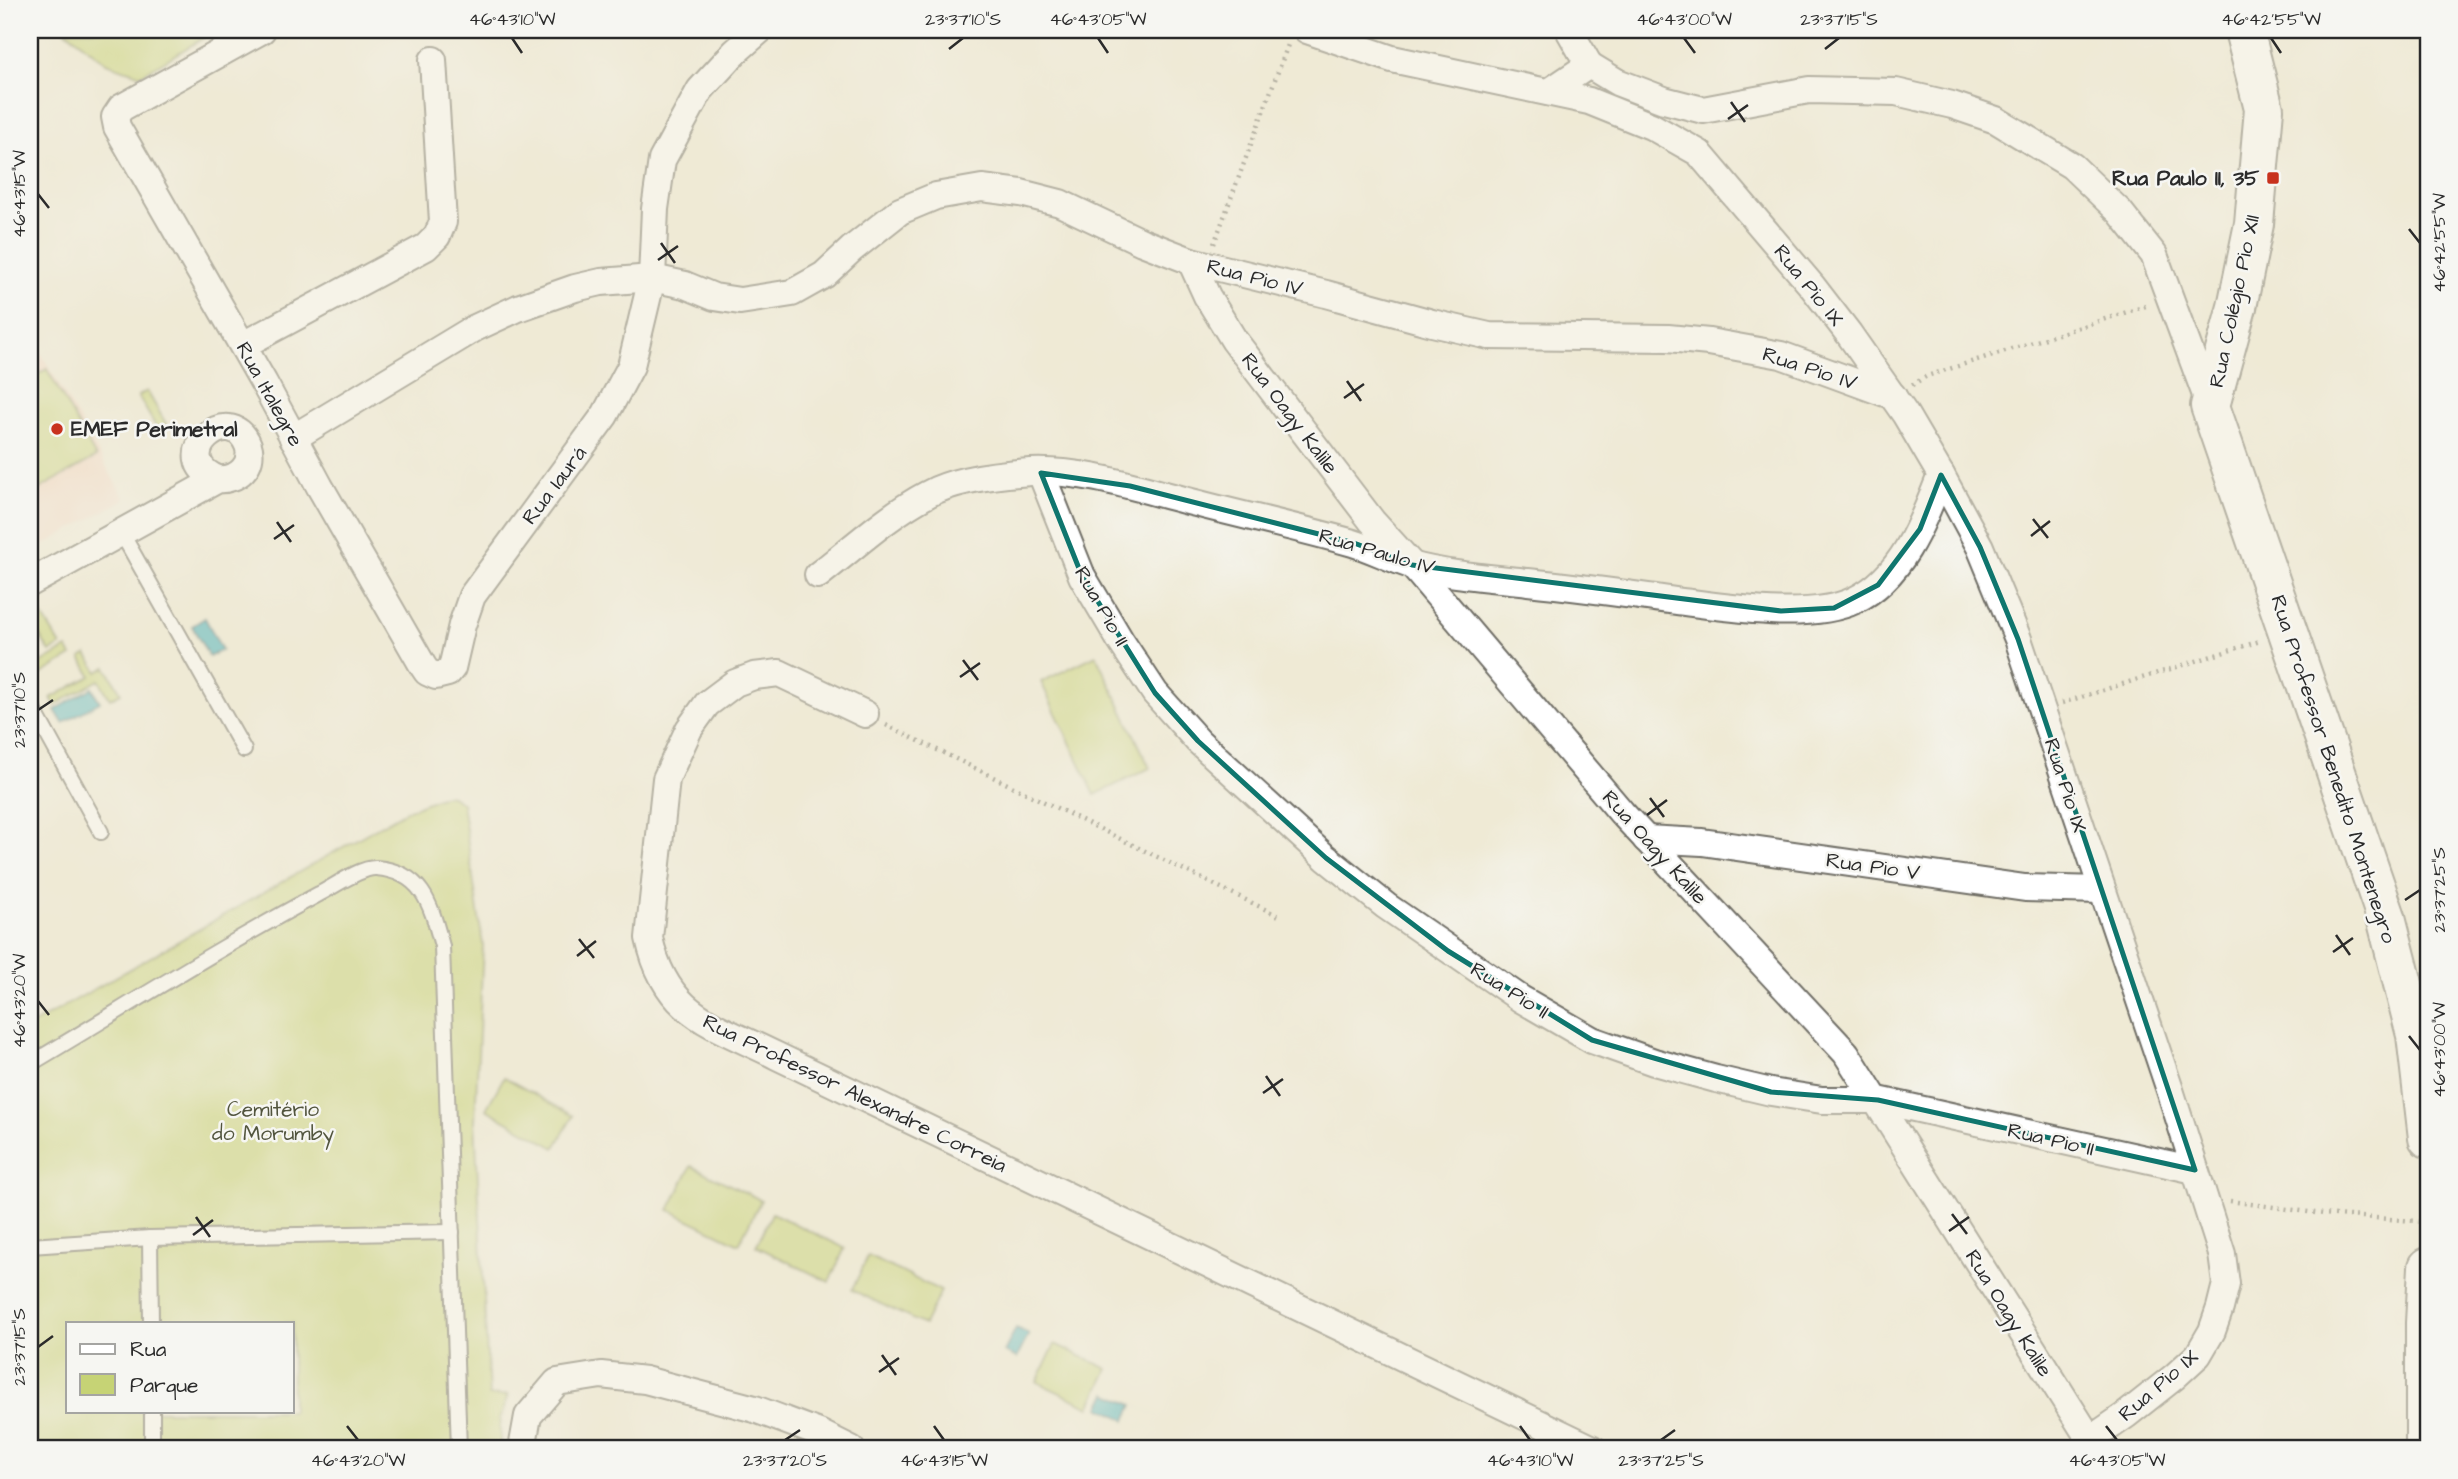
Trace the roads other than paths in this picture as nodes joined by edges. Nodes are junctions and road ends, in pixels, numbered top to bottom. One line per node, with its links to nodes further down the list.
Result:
1 (262, 30): 13 (street, Rua Italegre)
2 (760, 30): 12 (street)
3 (1569, 30): 7 (street)
4 (2244, 30): 15 (street, Rua Colégio Pio XII)
5 (1299, 34): 8 (street, Rua Pio IX)
6 (433, 60): 13 (street)
7 (1589, 65): 8 (street); 9 (street)
8 (1549, 92): 10 (street, Rua Pio IX)
9 (1703, 110): 10 (street); 15 (street)
10 (1699, 153): 14 (street, Rua Pio IX)
11 (1199, 263): 12 (street, Rua Pio IV); 14 (street, Rua Pio IV); 21 (street, Rua Oagy Kalile)
12 (652, 278): 16 (street, Rua Pio IV); 24 (street, Rua Iaurá)
13 (243, 345): 16 (street, Rua Italegre)
14 (1893, 396): 18 (street, Rua Pio IX)
15 (2210, 406): 33 (street, Rua Professor Benedito Montenegro)
16 (293, 438): 24 (street, Rua Italegre)
17 (1041, 473): 21 (street, Rua Paulo IV); 22 (street, Rua Paulo IV); 32 (street, Rua Pio II)
18 (1941, 475): 21 (street, Rua Paulo IV); 30 (street, Rua Pio IX)
19 (218, 479): 20 (street)
20 (121, 532): 23 (street); 27 (lane)
21 (1412, 565): 29 (street, Rua Oagy Kalile)
22 (818, 575)
23 (30, 583)
24 (436, 676)
25 (30, 703): 28 (lane)
26 (864, 714): 46 (street, Rua Professor Alexandre Correia)
27 (244, 750)
28 (101, 832)
29 (1646, 839): 30 (street, Rua Pio V); 32 (street, Rua Oagy Kalile)
30 (2101, 890): 34 (street, Rua Pio IX)
31 (30, 1064): 35 (lane)
32 (1878, 1100): 34 (street, Rua Pio II); 41 (street, Rua Oagy Kalile)
33 (2428, 1138)
34 (2195, 1170): 41 (street, Rua Pio IX)
35 (452, 1232): 36 (lane); 43 (lane)
36 (150, 1238): 37 (lane); 39 (lane)
37 (30, 1246)
38 (2428, 1267): 47 (street)
39 (151, 1322)
40 (152, 1412): 42 (lane)
41 (2093, 1445)
42 (152, 1449)
43 (459, 1449)
44 (522, 1449): 45 (street)
45 (851, 1449)
46 (1593, 1449)
47 (2426, 1449)

